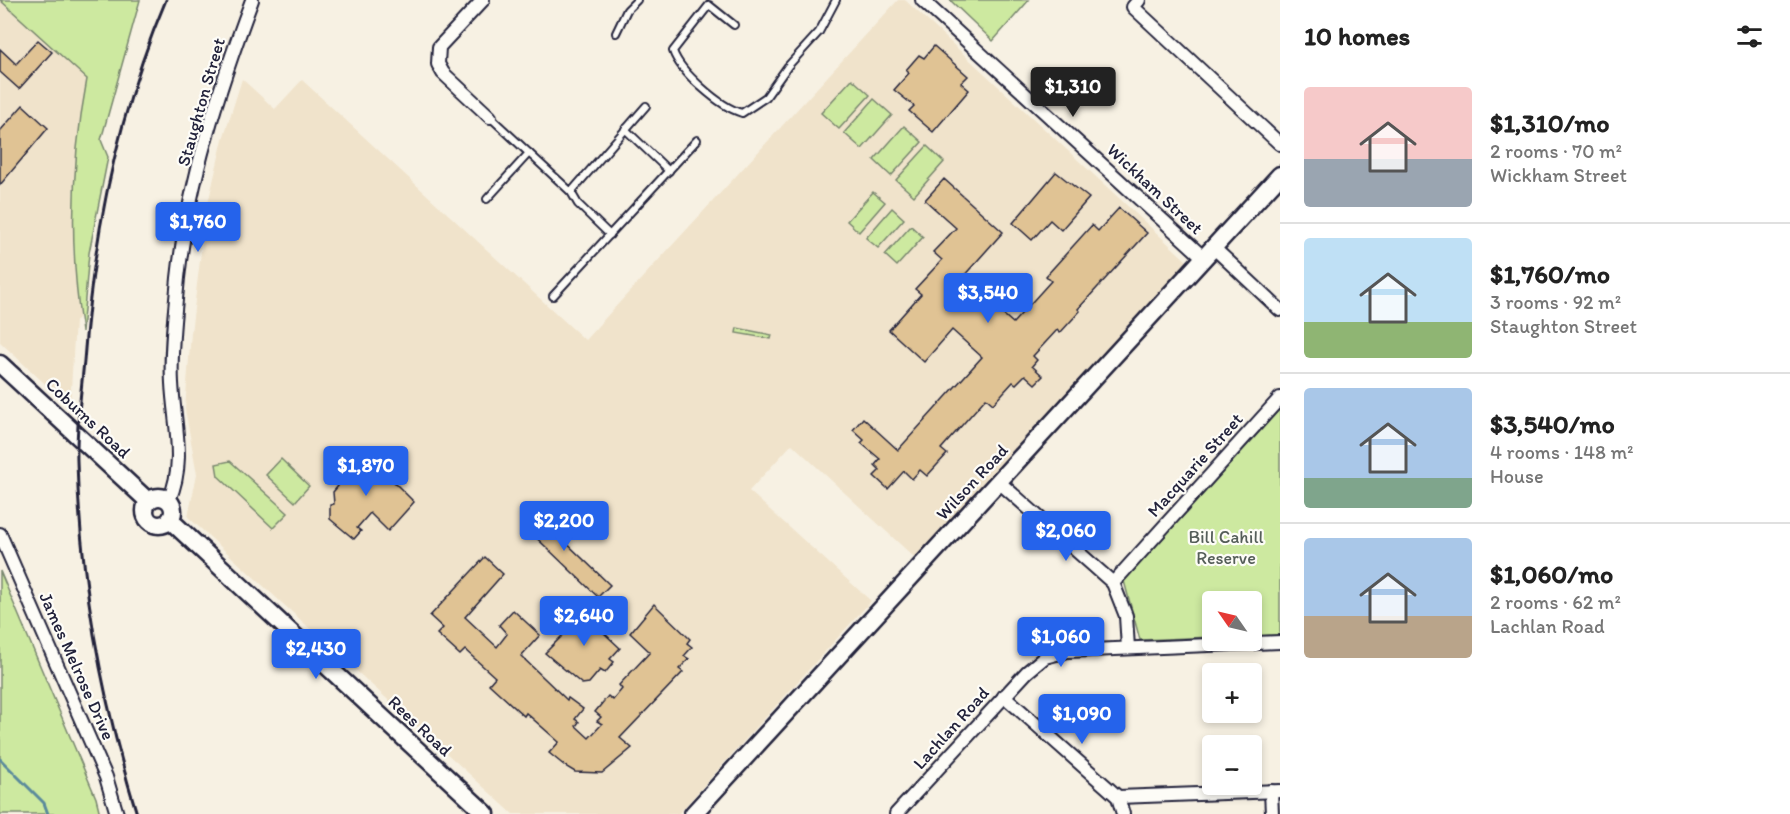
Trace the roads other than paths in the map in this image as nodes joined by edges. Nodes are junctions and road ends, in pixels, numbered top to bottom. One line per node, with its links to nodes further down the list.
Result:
1 (252, 0): 26 (street, Staughton Street)
2 (483, 0): 10 (street)
3 (637, 0): 8 (lane)
4 (836, 0): 7 (lane)
5 (922, 0): 20 (street, Wickham Street)
6 (1139, 0): 13 (street)
7 (734, 26)
8 (616, 33)
9 (646, 106): 11 (lane)
10 (490, 117): 14 (lane)
11 (625, 129): 15 (lane); 17 (lane)
12 (697, 140): 15 (lane)
13 (1280, 144)
14 (529, 153): 17 (lane); 18 (lane)
15 (669, 171): 19 (lane)
16 (1280, 175): 20 (street, Wilson Road)
17 (571, 192): 19 (lane)
18 (487, 199)
19 (610, 235): 21 (lane)
20 (1209, 253): 22 (street, Wickham Street); 25 (street, Wilson Road)
21 (553, 296)
22 (1280, 310)
23 (0, 364): 27 (street, Coburns Road)
24 (1280, 398): 30 (street, Macquarie Street)
25 (999, 482): 30 (street); 38 (street, Wilson Road)
26 (169, 500): 27 (street); 28 (street)
27 (148, 501): 28 (street)
28 (170, 520): 37 (street, Rees Road)
29 (0, 534): 36 (street, James Melrose Drive)
30 (1113, 584): 32 (street)
31 (1280, 642): 32 (street, Lachlan Road)
32 (1128, 648): 33 (street, Lachlan Road)
33 (1004, 696): 35 (street); 39 (street, Lachlan Road)
34 (1276, 791): 35 (street); 41 (street)
35 (1118, 798): 40 (street)
36 (117, 814)
37 (486, 814)
38 (693, 814)
39 (896, 814)
40 (1123, 814)
41 (1272, 814)

